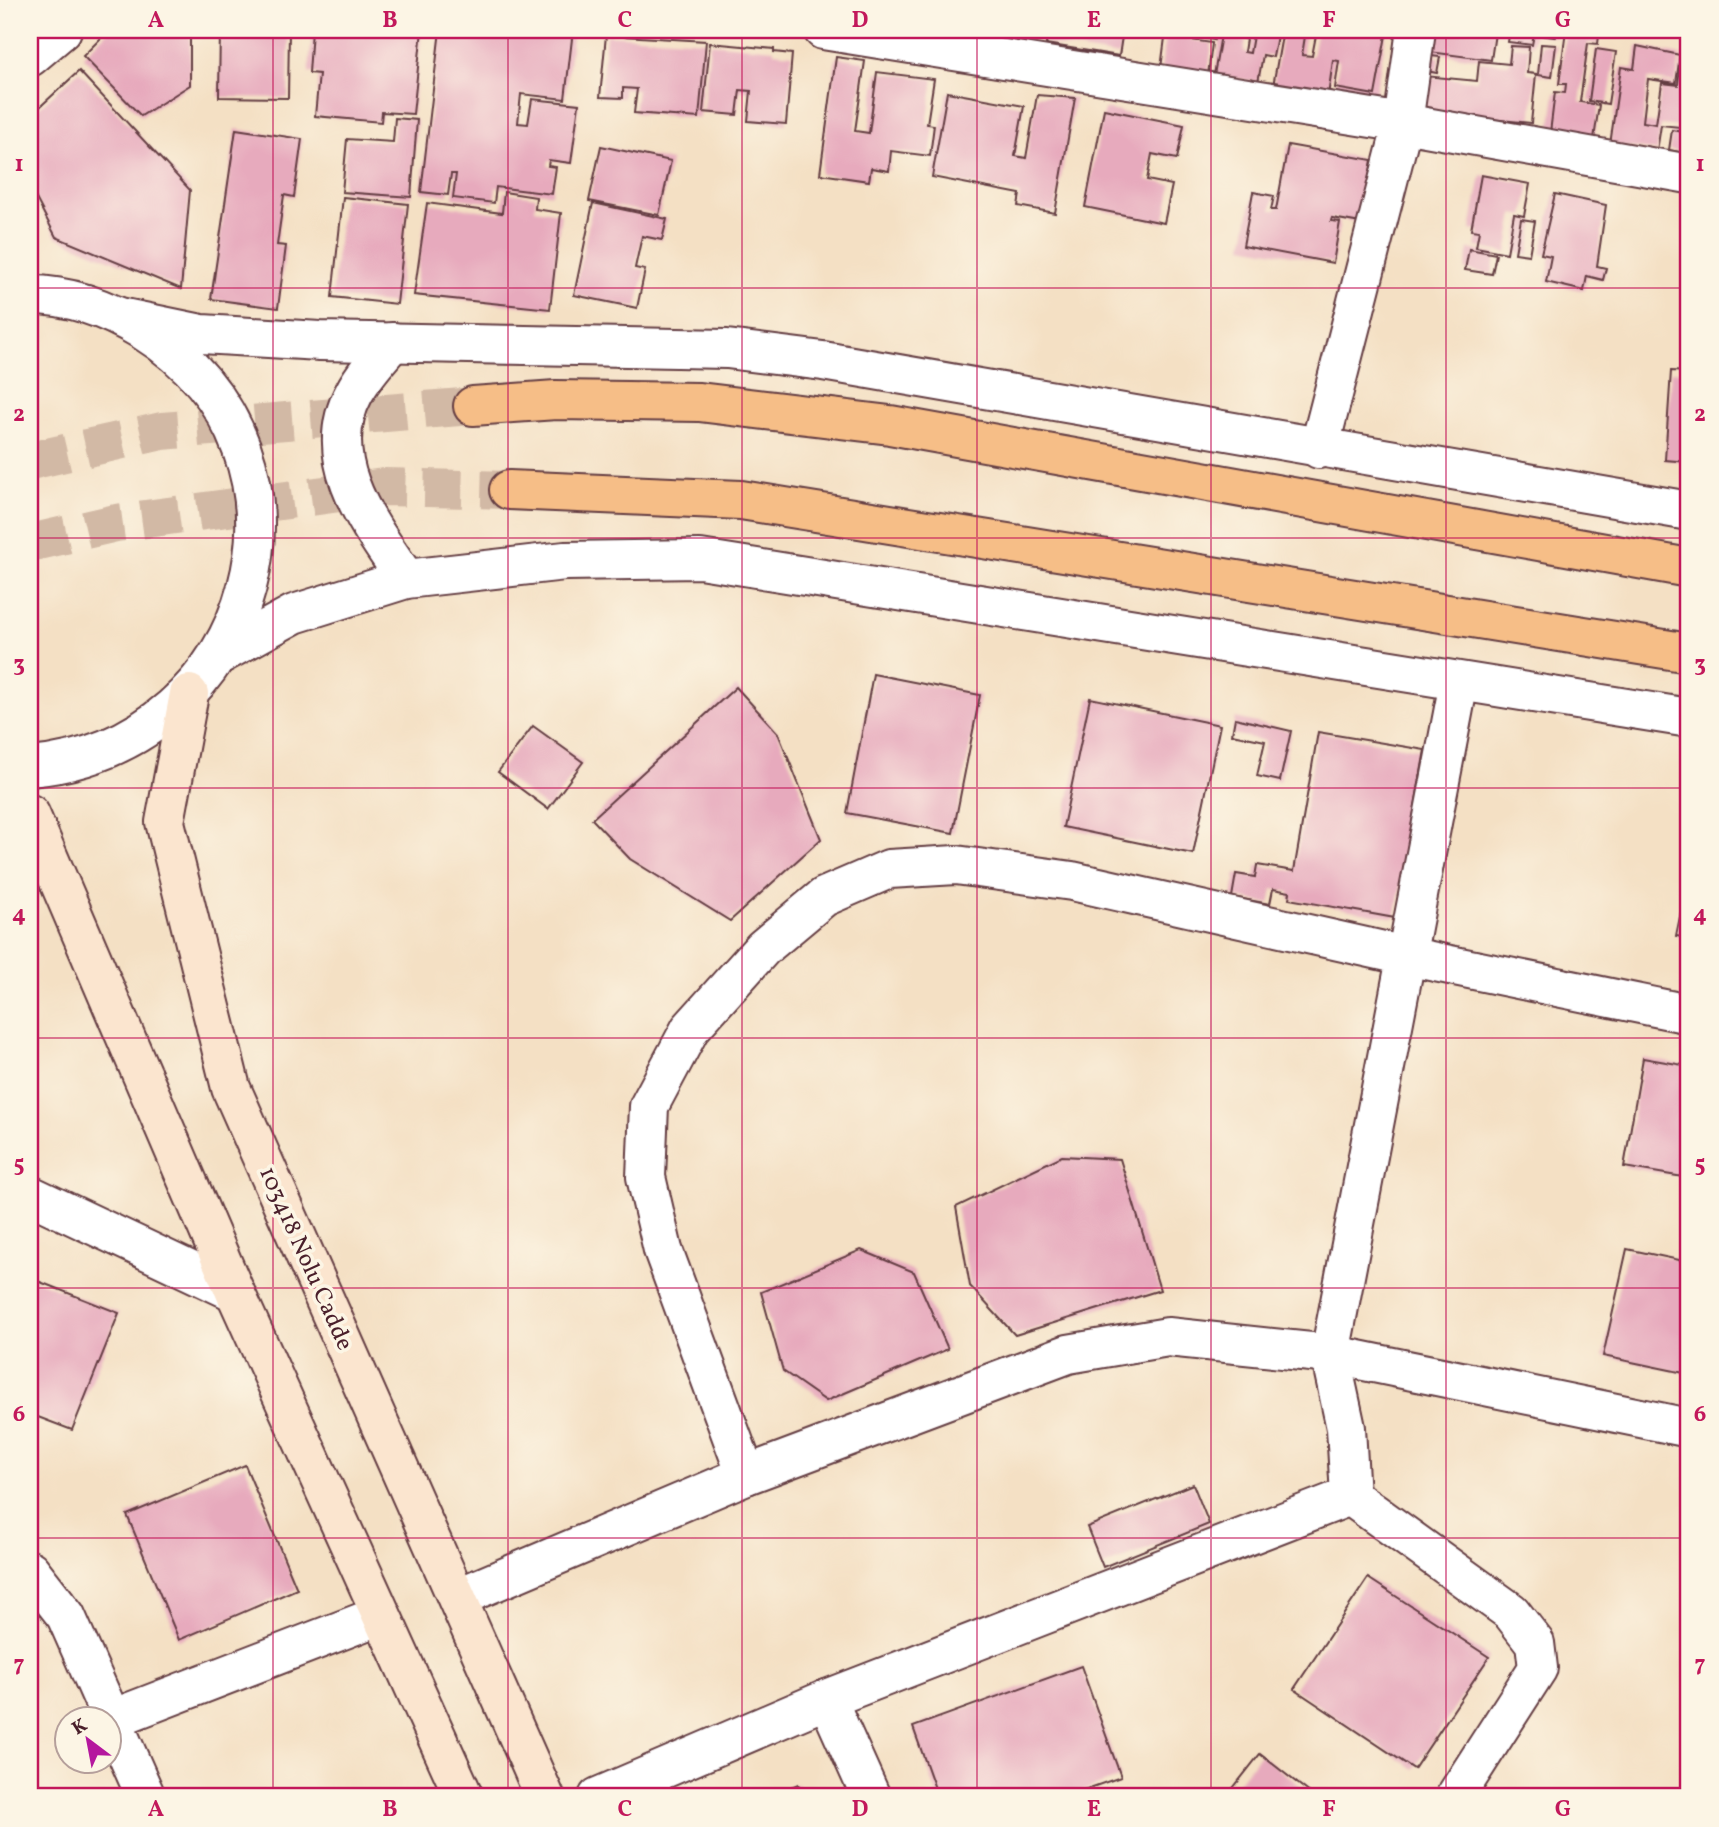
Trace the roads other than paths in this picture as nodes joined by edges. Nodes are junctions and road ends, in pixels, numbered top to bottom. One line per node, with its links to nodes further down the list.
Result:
1 (61, 30): 5 (street)
2 (823, 30): 4 (street)
3 (1416, 30): 6 (street)
4 (1016, 45): 6 (street)
5 (30, 57)
6 (1403, 123): 7 (street); 12 (street)
7 (1689, 174)
8 (30, 295): 9 (street)
9 (120, 317): 10 (street); 18 (street)
10 (393, 342): 12 (street); 16 (street)
11 (473, 406): 15 (main road)
12 (1320, 449): 14 (street)
13 (509, 490): 17 (main road)
14 (1689, 511)
15 (1689, 568)
16 (406, 579): 18 (street); 19 (street)
17 (1689, 653)
18 (219, 655): 20 (street)
19 (1459, 682): 21 (street); 24 (street)
20 (189, 694): 22 (street); 33 (main road, 103418 Nolu Cadde)
21 (1689, 718)
22 (30, 767)
23 (30, 814): 27 (main road)
24 (1406, 956): 25 (street); 28 (street); 30 (street)
25 (1689, 1014)
26 (30, 1195): 27 (street)
27 (235, 1292): 34 (main road)
28 (1331, 1354): 29 (street); 30 (street); 31 (street)
29 (1689, 1428)
30 (746, 1475): 33 (street)
31 (1350, 1496): 35 (street); 44 (street)
32 (30, 1570): 36 (street)
33 (458, 1597): 41 (main road, 103418 Nolu Cadde)
34 (382, 1615): 37 (street); 40 (main road)
35 (827, 1699): 42 (street); 43 (street)
36 (105, 1704)
37 (122, 1715)
38 (122, 1742): 39 (street)
39 (146, 1797)
40 (464, 1797)
41 (545, 1797)
42 (598, 1797)
43 (872, 1797)
44 (1455, 1797)

